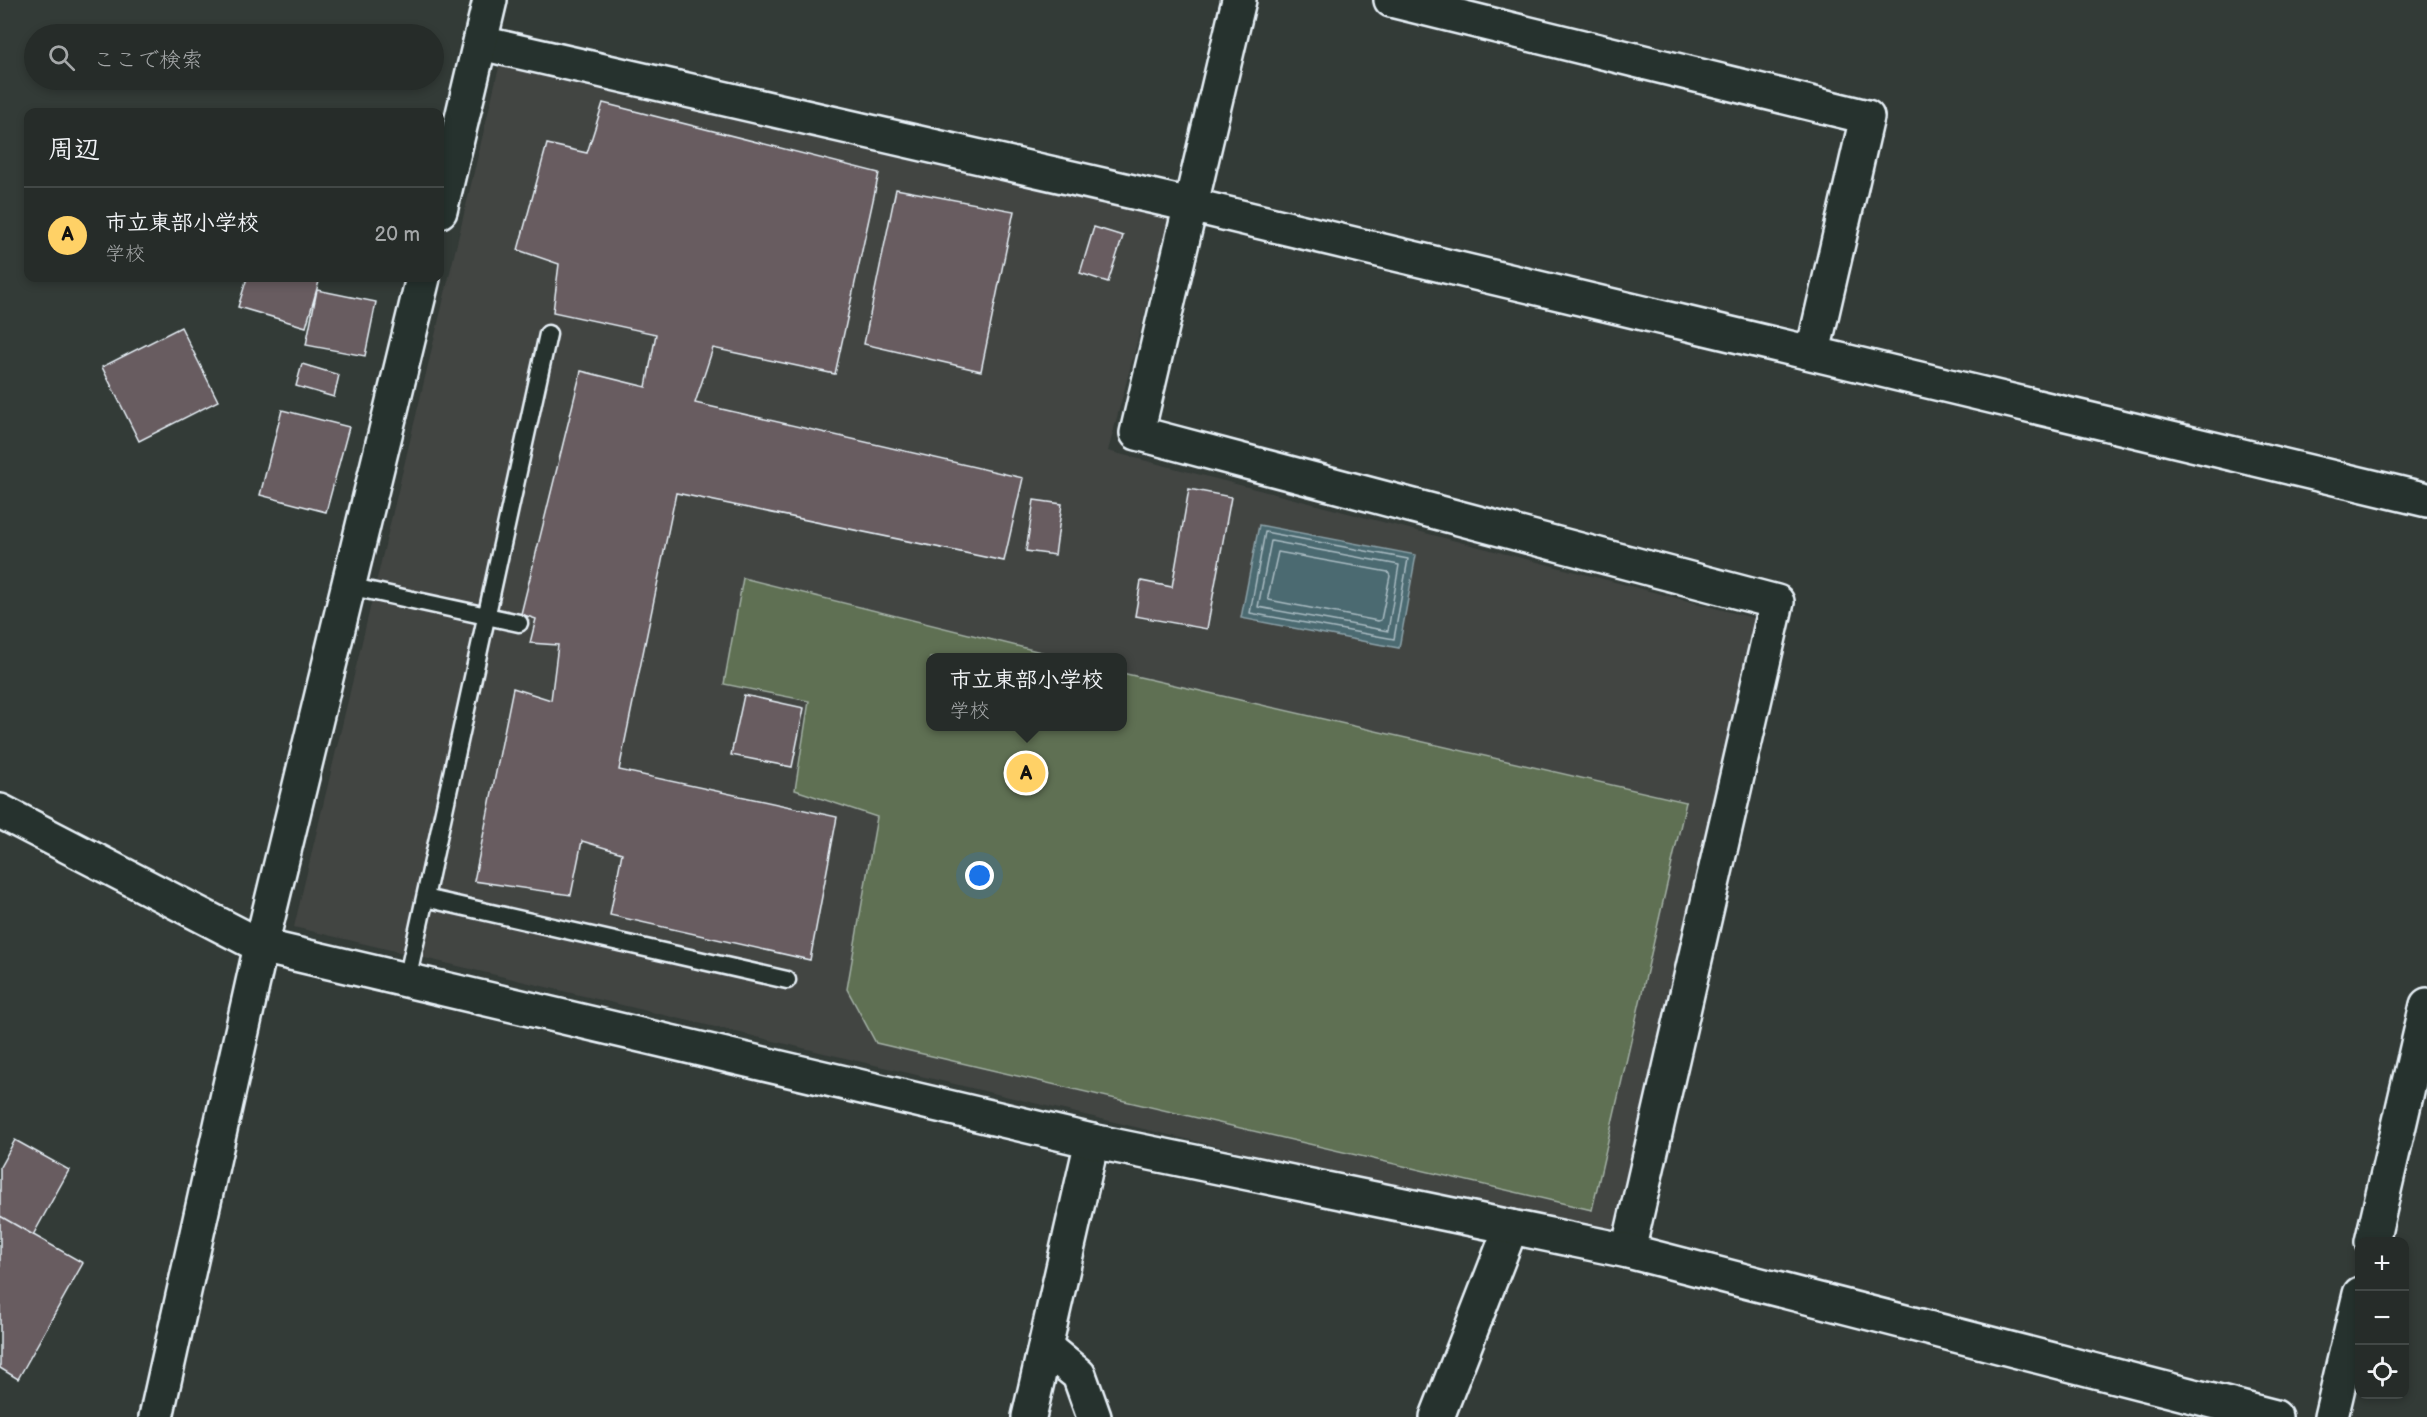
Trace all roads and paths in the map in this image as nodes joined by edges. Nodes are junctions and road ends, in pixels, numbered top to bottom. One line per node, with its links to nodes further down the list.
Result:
1 (490, 0): 4 (street)
2 (1239, 0): 6 (street)
3 (1391, 0): 9 (street)
4 (481, 43): 5 (street); 6 (street)
5 (444, 195)
6 (1190, 205): 9 (street); 23 (street)
7 (422, 282): 11 (street)
8 (548, 334): 12 (lane)
9 (1813, 352): 10 (street)
10 (2427, 500)
11 (348, 585): 12 (lane); 16 (street)
12 (486, 616): 13 (lane); 15 (lane)
13 (519, 623)
14 (0, 811): 16 (street)
15 (425, 898): 17 (lane); 18 (lane)
16 (261, 946): 17 (street); 26 (street)
17 (407, 980): 20 (street)
18 (787, 980)
19 (2427, 1005): 22 (street)
20 (1092, 1141): 21 (street); 25 (street)
21 (1511, 1227): 23 (street); 29 (street)
22 (2373, 1237)
23 (1628, 1251): 30 (street)
24 (2355, 1315): 31 (street)
25 (1045, 1347): 27 (street); 28 (street)
26 (156, 1417)
27 (1029, 1417)
28 (1094, 1417)
29 (1437, 1417)
30 (2274, 1417)
31 (2331, 1417)

